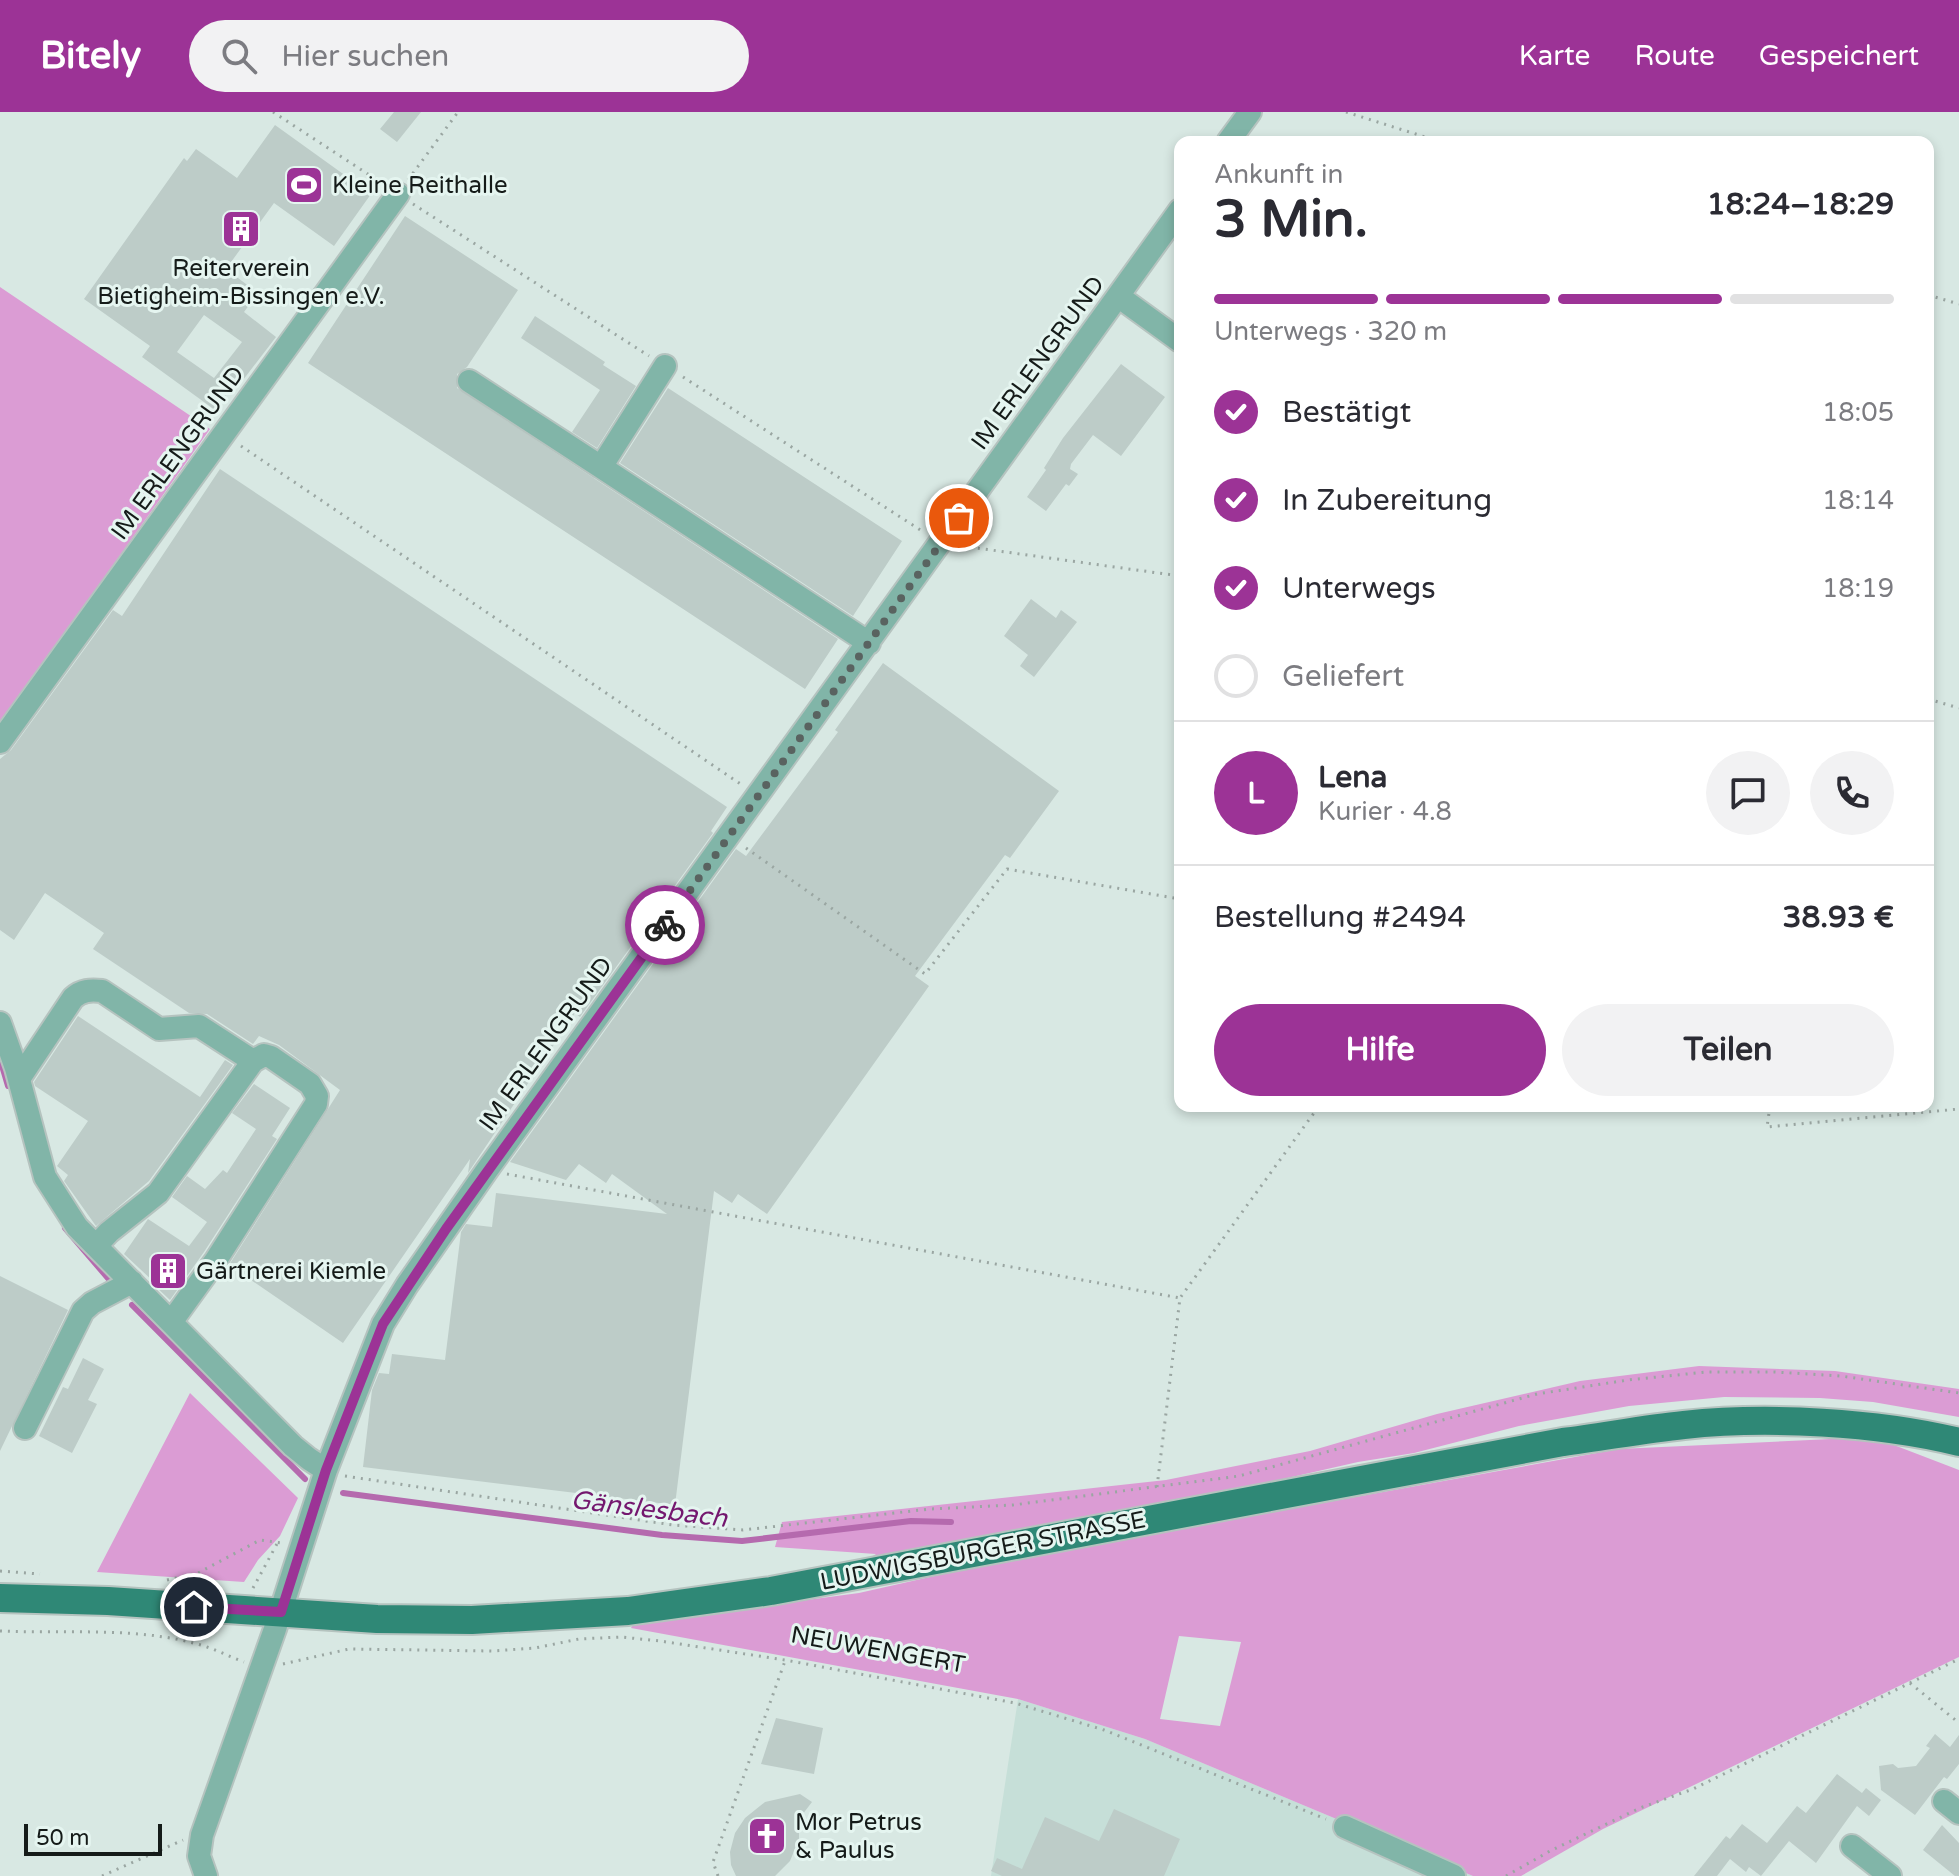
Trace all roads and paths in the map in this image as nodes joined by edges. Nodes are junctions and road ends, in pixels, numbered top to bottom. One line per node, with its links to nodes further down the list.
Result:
1 (273, 112): 7 (path)
2 (458, 112): 7 (path)
3 (1250, 112): 5 (lane)
4 (1346, 112): 6 (path)
5 (1232, 136)
6 (1422, 136)
7 (398, 194): 15 (lane, IM ERLENGRUND)
8 (1174, 218): 9 (lane, IM ERLENGRUND)
9 (1118, 296): 12 (lane); 17 (lane, IM ERLENGRUND)
10 (1934, 297): 11 (path)
11 (1959, 304)
12 (1174, 337)
13 (665, 366): 16 (lane)
14 (469, 381): 16 (lane)
15 (224, 434): 22 (lane, IM ERLENGRUND); 23 (path)
16 (601, 467): 19 (lane)
17 (941, 543): 18 (path); 19 (lane, IM ERLENGRUND)
18 (1174, 575)
19 (869, 643): 23 (lane, IM ERLENGRUND)
20 (1934, 701): 21 (path)
21 (1959, 708)
22 (0, 742)
23 (758, 796): 24 (lane, IM ERLENGRUND)
24 (729, 836): 25 (path); 34 (lane, IM ERLENGRUND)
25 (1174, 898)
26 (0, 1023): 28 (lane)
27 (253, 1061): 28 (lane); 35 (lane); 38 (lane)
28 (19, 1079): 35 (lane)
29 (1959, 1109): 30 (path)
30 (1934, 1111)
31 (1315, 1112): 37 (path)
32 (1769, 1112): 33 (path)
33 (1927, 1112)
34 (487, 1170): 37 (path); 42 (lane, IM ERLENGRUND)
35 (96, 1246): 36 (lane)
36 (132, 1282): 38 (lane); 40 (lane)
37 (1180, 1298): 43 (path)
38 (172, 1321): 42 (lane)
39 (1959, 1393): 43 (path)
40 (25, 1428)
41 (1959, 1442): 49 (main road, LUDWIGSBURGER STRASSE)
42 (326, 1470): 43 (path); 49 (lane, IM ERLENGRUND)
43 (1157, 1487)
44 (278, 1542): 47 (path)
45 (0, 1571): 46 (path)
46 (44, 1574)
47 (159, 1581)
48 (0, 1598): 49 (main road, LUDWIGSBURGER STRASSE)
49 (281, 1612): 53 (lane, IM ERLENGRUND)
50 (0, 1631): 53 (path)
51 (1959, 1659): 54 (path)
52 (785, 1660): 53 (path, NEUWENGERT); 56 (path, NEUWENGERT); 61 (path)
53 (254, 1664): 57 (lane, IM ERLENGRUND)
54 (1910, 1683): 55 (path); 63 (path)
55 (1959, 1723)
56 (1345, 1827): 62 (lane)
57 (202, 1835): 59 (path); 60 (lane)
58 (1852, 1846): 64 (lane)
59 (102, 1876)
60 (206, 1876)
61 (718, 1876)
62 (1454, 1876)
63 (1506, 1876)
64 (1890, 1876)

